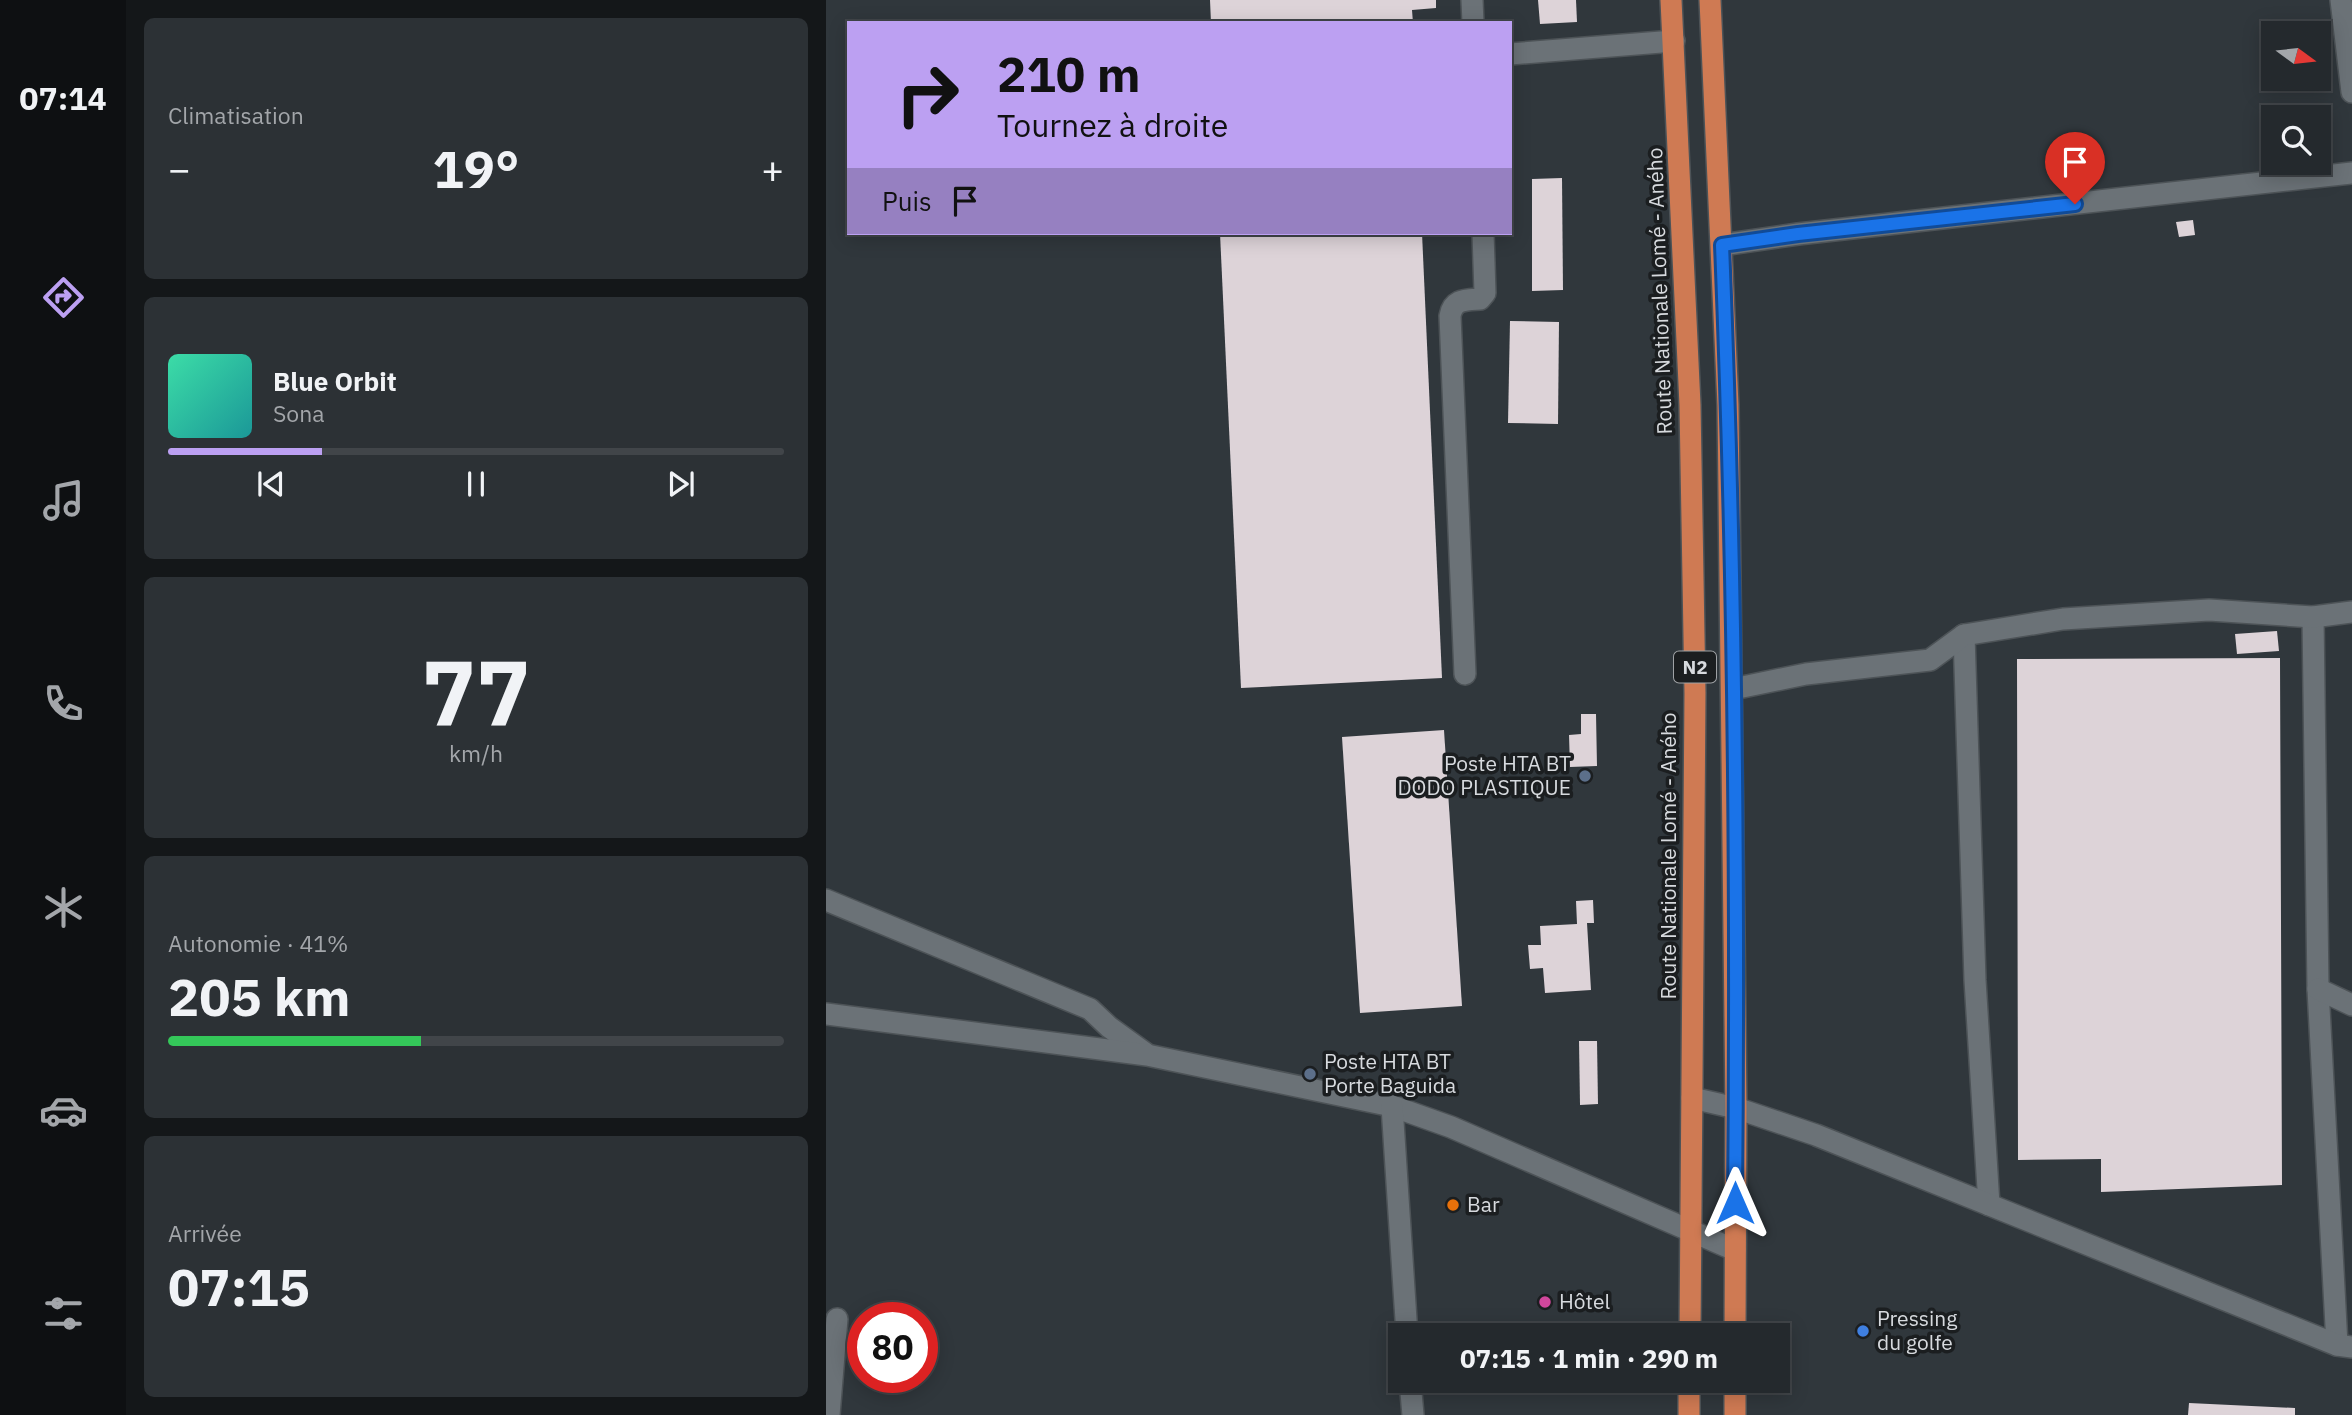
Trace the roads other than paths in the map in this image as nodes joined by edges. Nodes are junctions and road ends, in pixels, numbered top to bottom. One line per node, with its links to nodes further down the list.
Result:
1 (1472, 0): 5 (street)
2 (1671, 0): 6 (highway, Route Nationale Lomé - Aného / N2)
3 (1710, 0): 11 (highway, N2)
4 (2341, 0): 8 (street)
5 (1473, 21)
6 (1674, 41): 7 (street); 22 (highway, Route Nationale Lomé - Aného / N2)
7 (1512, 54)
8 (2352, 92)
9 (2352, 173): 11 (street)
10 (1483, 235): 15 (street)
11 (1722, 245): 16 (highway, N2)
12 (2352, 612): 13 (street)
13 (2313, 617): 14 (street); 18 (street)
14 (1964, 635): 16 (street); 25 (street)
15 (1465, 674)
16 (1733, 689): 24 (highway, N2)
17 (826, 900): 21 (street)
18 (2318, 989): 19 (street); 32 (street)
19 (2352, 1005)
20 (826, 1014): 21 (street)
21 (1147, 1055): 23 (street)
22 (1692, 1098): 24 (street); 26 (highway, Route Nationale Lomé - Aného / N2)
23 (1392, 1106): 26 (street); 29 (street)
24 (1736, 1108): 25 (street); 27 (highway, N2)
25 (1989, 1205): 32 (street)
26 (1690, 1229): 27 (street); 30 (highway, Route Nationale Lomé - Aného / N2)
27 (1735, 1250): 31 (highway, N2)
28 (837, 1319): 36 (street)
29 (1406, 1323)
30 (1690, 1323)
31 (1735, 1323)
32 (2344, 1346)
33 (1411, 1393): 37 (street)
34 (1689, 1393): 38 (highway)
35 (1735, 1393): 39 (highway)
36 (829, 1415)
37 (1413, 1415)
38 (1689, 1415)
39 (1735, 1415)

